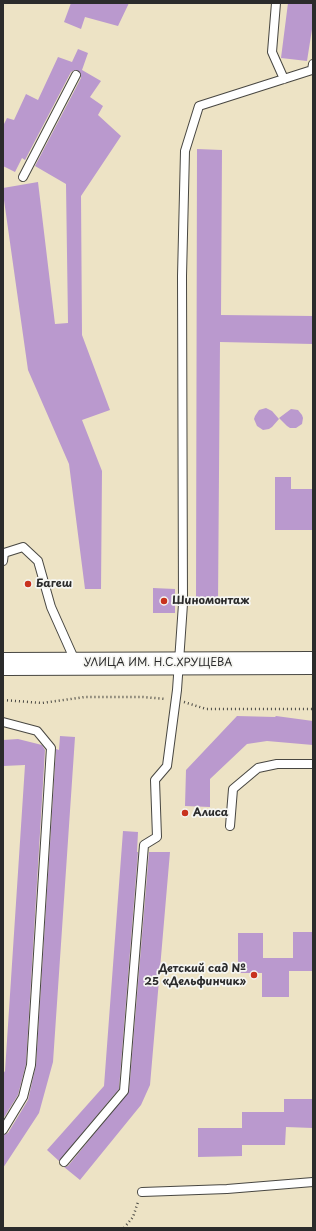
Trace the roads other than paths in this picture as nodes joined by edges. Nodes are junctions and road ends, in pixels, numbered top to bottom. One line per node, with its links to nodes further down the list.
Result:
1 (276, 3): 4 (lane)
2 (313, 64): 4 (lane)
3 (76, 75): 5 (lane)
4 (284, 79): 7 (lane)
5 (23, 177)
6 (3, 560): 10 (lane)
7 (178, 663): 8 (main road, УЛИЦА ИМ. Н.С.ХРУЩЕВА); 10 (main road, УЛИЦА ИМ. Н.С.ХРУЩЕВА); 15 (lane)
8 (313, 663)
9 (3, 664): 10 (main road, УЛИЦА ИМ. Н.С.ХРУЩЕВА)
10 (76, 664)
11 (3, 722): 14 (lane)
12 (313, 764): 13 (lane)
13 (230, 826)
14 (3, 1130)
15 (64, 1162)
16 (313, 1182): 17 (lane)
17 (142, 1192)

